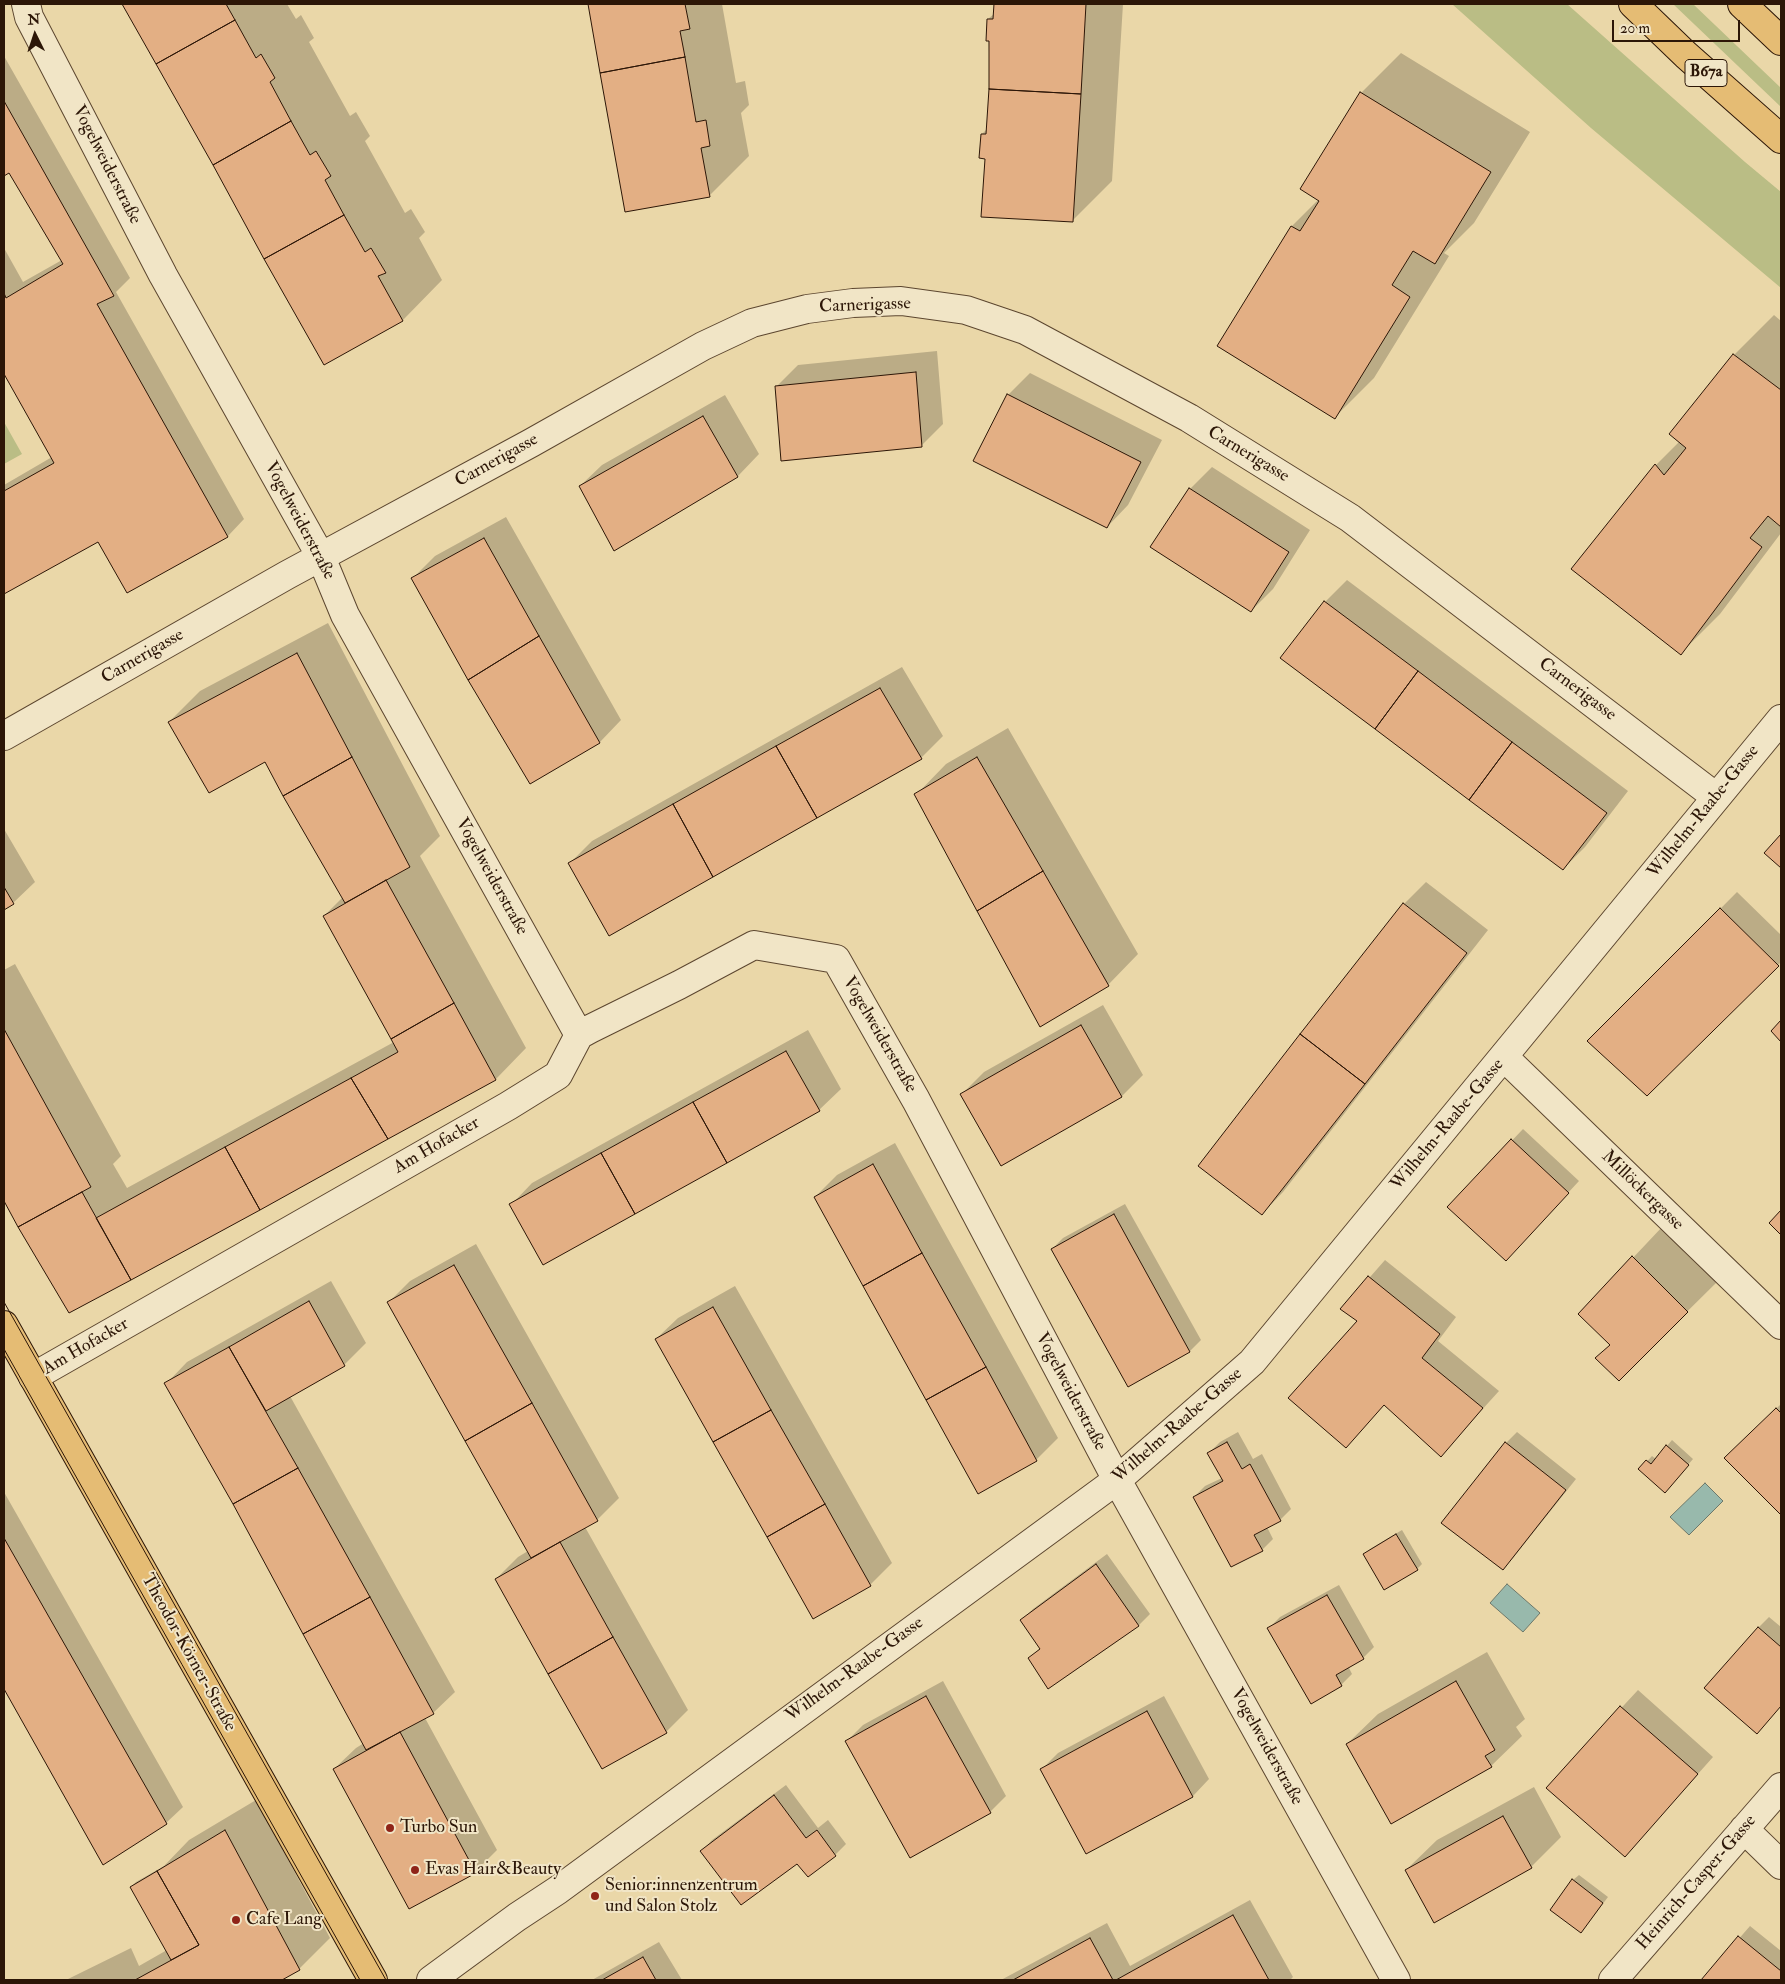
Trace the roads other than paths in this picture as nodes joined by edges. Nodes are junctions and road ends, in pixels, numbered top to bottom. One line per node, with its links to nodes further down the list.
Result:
1 (26, 4): 6 (street, Vogelweiderstraße)
2 (1634, 4): 5 (main road, B67a)
3 (1742, 4): 4 (main road)
4 (1781, 41)
5 (1781, 139)
6 (321, 557): 8 (street, Carnerigasse); 9 (street, Carnerigasse); 10 (street, Vogelweiderstraße)
7 (1781, 719): 9 (street, Wilhelm-Raabe-Gasse)
8 (4, 736)
9 (1716, 797): 11 (street, Wilhelm-Raabe-Gasse)
10 (578, 1036): 14 (street, Am Hofacker); 15 (street, Vogelweiderstraße)
11 (1504, 1057): 13 (street, Millöckergasse); 15 (street, Wilhelm-Raabe-Gasse)
12 (4, 1325): 14 (main road, Theodor-Körner-Straße)
13 (1781, 1325)
14 (33, 1377): 19 (main road, Theodor-Körner-Straße)
15 (1116, 1480): 20 (street, Wilhelm-Raabe-Gasse); 21 (street, Vogelweiderstraße)
16 (1781, 1787): 17 (street, Heinrich-Casper-Gasse)
17 (1744, 1829): 18 (street); 22 (street, Heinrich-Casper-Gasse)
18 (1781, 1865)
19 (373, 1980)
20 (431, 1980)
21 (1396, 1980)
22 (1613, 1980)

